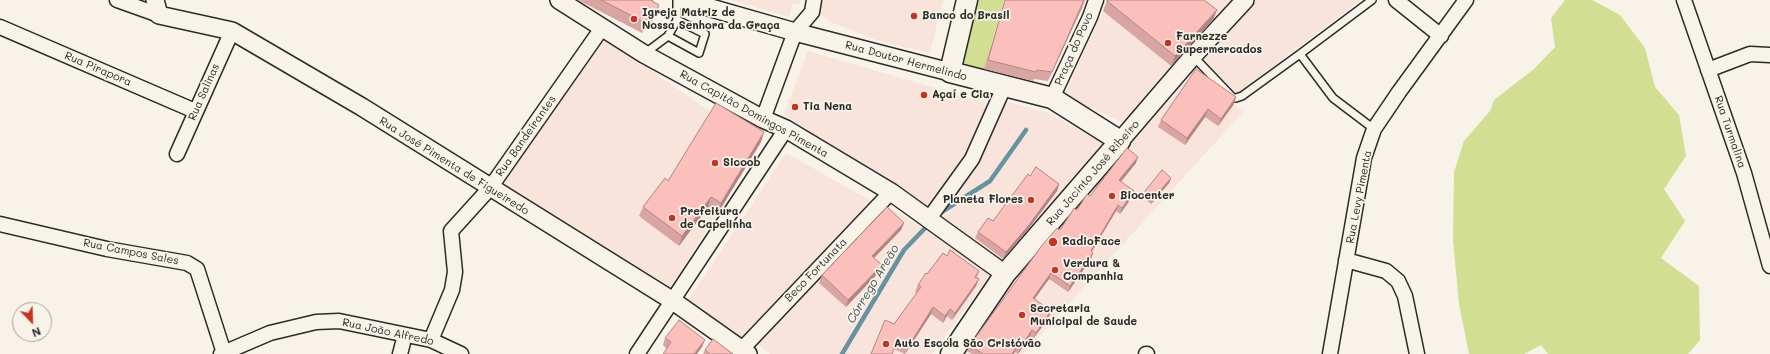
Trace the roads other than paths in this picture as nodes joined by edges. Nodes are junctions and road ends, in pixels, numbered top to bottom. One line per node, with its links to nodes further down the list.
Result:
1 (117, 0): 13 (street)
2 (559, 0): 16 (street, Rua Capitão Domingos Pimenta)
3 (677, 0): 14 (lane)
4 (683, 0): 18 (street, Rua Doutor Hermelindo)
5 (814, 0): 18 (street)
6 (966, 0): 26 (main road)
7 (1096, 0): 28 (street, Praça do Povo)
8 (1245, 0): 24 (street, Rua Jacinto José Ribeiro)
9 (1372, 0): 22 (lane)
10 (1396, 0): 20 (street)
11 (1466, 0): 20 (street, Rua Levy Pimenta)
12 (1684, 0): 25 (street, Rua Turmalina)
13 (157, 7): 17 (street, Rua José Pimenta de Figueiredo)
14 (677, 20): 19 (lane); 19 (lane)
15 (0, 27): 29 (street, Rua Pirapora)
16 (602, 28): 21 (street, Rua Capitão Domingos Pimenta); 35 (street, Rua Bandeirantes)
17 (232, 31): 29 (street, Rua Salinas); 35 (street, Rua José Pimenta de Figueiredo)
18 (795, 32): 26 (street, Rua Doutor Hermelindo); 30 (street)
19 (668, 36): 21 (lane)
20 (1441, 36): 32 (street, Rua Levy Pimenta)
21 (644, 54): 30 (street, Rua Capitão Domingos Pimenta)
22 (1300, 54): 24 (lane); 32 (lane)
23 (1770, 55): 25 (street)
24 (1193, 56): 33 (street, Rua Jacinto José Ribeiro)
25 (1708, 70): 40 (street, Rua Turmalina)
26 (950, 72): 27 (main road, Rua Doutor Hermelindo)
27 (1004, 87): 28 (main road, Rua Doutor Hermelindo); 37 (street)
28 (1052, 98): 33 (main road, Rua Doutor Hermelindo)
29 (195, 111): 34 (street, Rua Salinas)
30 (763, 119): 31 (street, Rua Capitão Domingos Pimenta)
31 (786, 129): 36 (street, Rua Capitão Domingos Pimenta); 42 (street)
32 (1374, 130): 39 (street, Rua Levy Pimenta)
33 (1120, 141): 41 (main road, Rua Jacinto José Ribeiro)
34 (177, 154)
35 (490, 188): 42 (street, Rua José Pimenta de Figueiredo); 44 (street, Rua Bandeirantes)
36 (891, 192): 37 (street, Rua Capitão Domingos Pimenta); 45 (street, Beco Fortunata)
37 (932, 223): 41 (street, Rua Capitão Domingos Pimenta)
38 (0, 224): 46 (street, Rua Campos Sales)
39 (1346, 260): 51 (street, Rua Levy Pimenta); 52 (street)
40 (1770, 266)
41 (1005, 274): 50 (main road, Rua Jacinto José Ribeiro)
42 (673, 301): 45 (street, Rua José Pimenta de Figueiredo); 49 (street)
43 (406, 335): 44 (street, Rua João Alfredo); 46 (street, Rua João Alfredo); 47 (street)
44 (431, 340): 48 (street, Rua João Alfredo)
45 (745, 351)
46 (224, 354)
47 (400, 354)
48 (461, 354)
49 (636, 354)
50 (951, 354)
51 (1330, 354)
52 (1417, 354)

